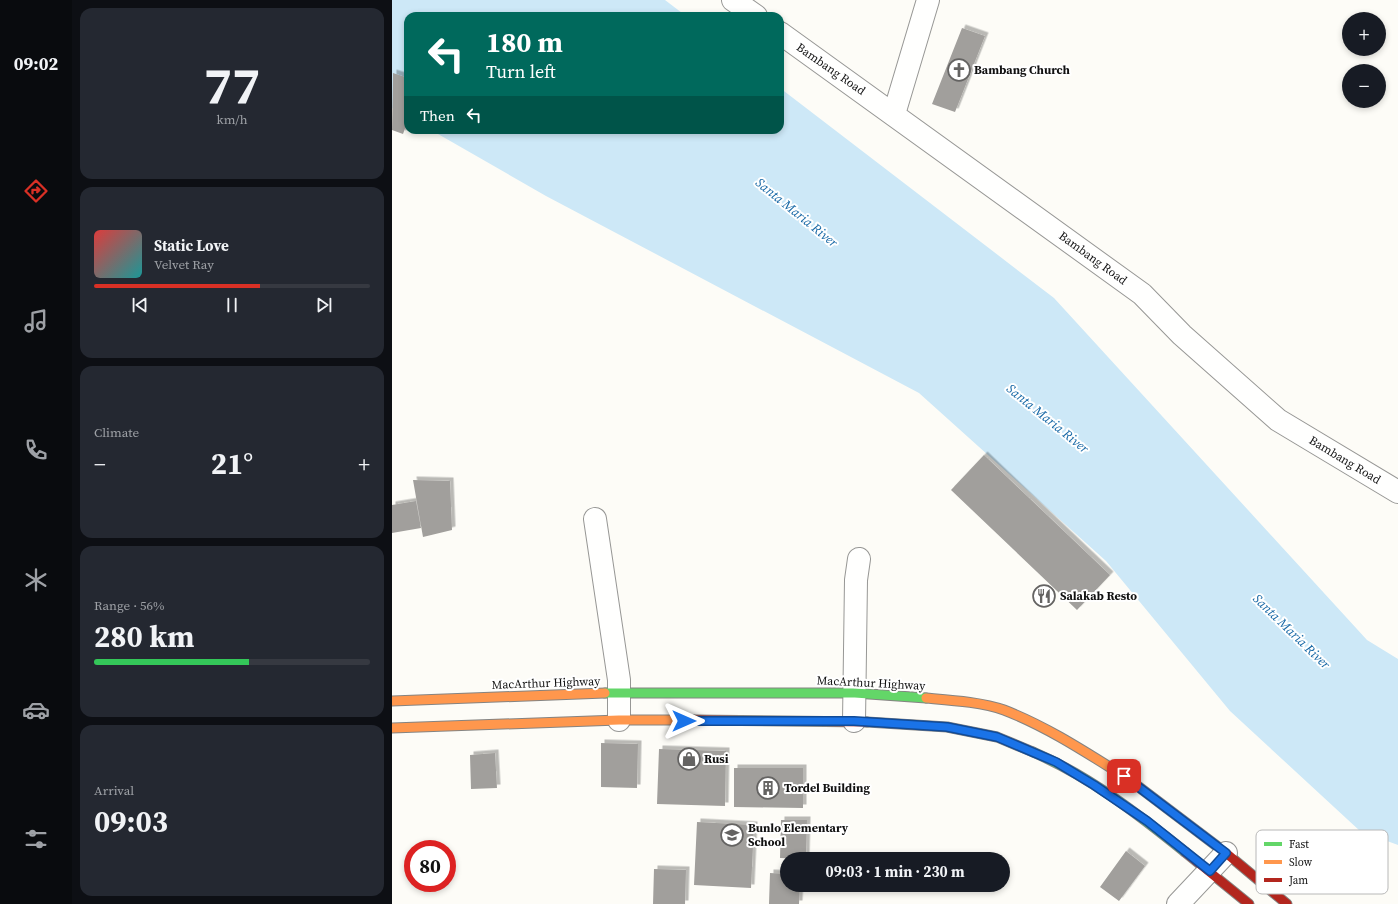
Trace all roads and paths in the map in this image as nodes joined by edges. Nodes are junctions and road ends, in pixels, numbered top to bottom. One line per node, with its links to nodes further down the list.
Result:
1 (734, 0): 3 (street)
2 (928, 0): 5 (street)
3 (750, 12)
4 (784, 36): 5 (street, Bambang Road)
5 (894, 114): 6 (street, Bambang Road)
6 (1398, 492)
7 (595, 519): 9 (street)
8 (859, 559): 10 (street)
9 (619, 693): 10 (highway, MacArthur Highway); 11 (highway, MacArthur Highway); 12 (street)
10 (855, 693): 13 (street); 15 (highway, MacArthur Highway)
11 (392, 701)
12 (619, 720): 13 (highway); 14 (highway)
13 (854, 721): 16 (highway)
14 (392, 728)
15 (1226, 853): 16 (street); 17 (highway, MacArthur Highway)
16 (1210, 871): 19 (street); 20 (highway)
17 (1256, 878)
18 (1275, 894): 21 (highway, MacArthur Highway)
19 (1178, 904)
20 (1249, 904)
21 (1287, 904)

